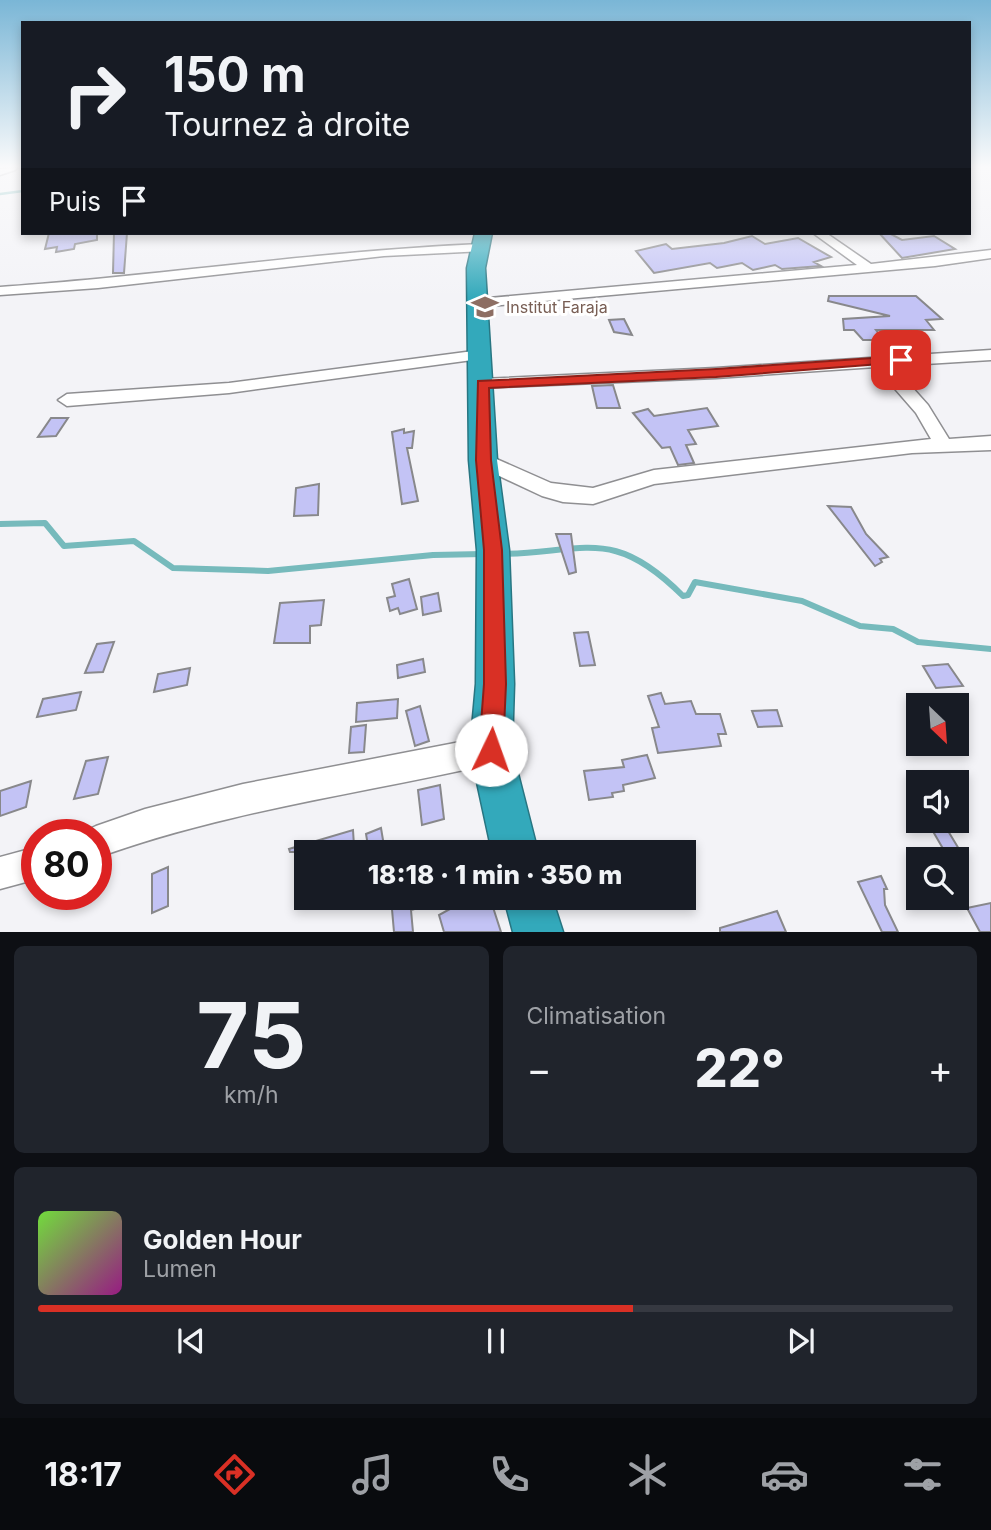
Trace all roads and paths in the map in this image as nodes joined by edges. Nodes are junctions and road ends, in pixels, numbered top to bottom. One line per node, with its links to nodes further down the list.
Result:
1 (822, 235): 4 (street)
2 (481, 241): 5 (street); 6 (highway)
3 (991, 254): 4 (street)
4 (869, 268): 6 (street)
5 (0, 291)
6 (478, 303): 7 (highway)
7 (481, 355): 10 (highway); 11 (street)
8 (991, 355): 9 (street)
9 (878, 361): 10 (street); 13 (street)
10 (482, 384): 14 (highway)
11 (67, 400)
12 (991, 443): 13 (street)
13 (944, 445): 14 (street)
14 (484, 460): 15 (highway)
15 (491, 750): 16 (street); 17 (highway)
16 (112, 837)
17 (512, 840)
18 (21, 867): 19 (street)
19 (0, 873)
20 (532, 910): 21 (highway)
21 (538, 932)

